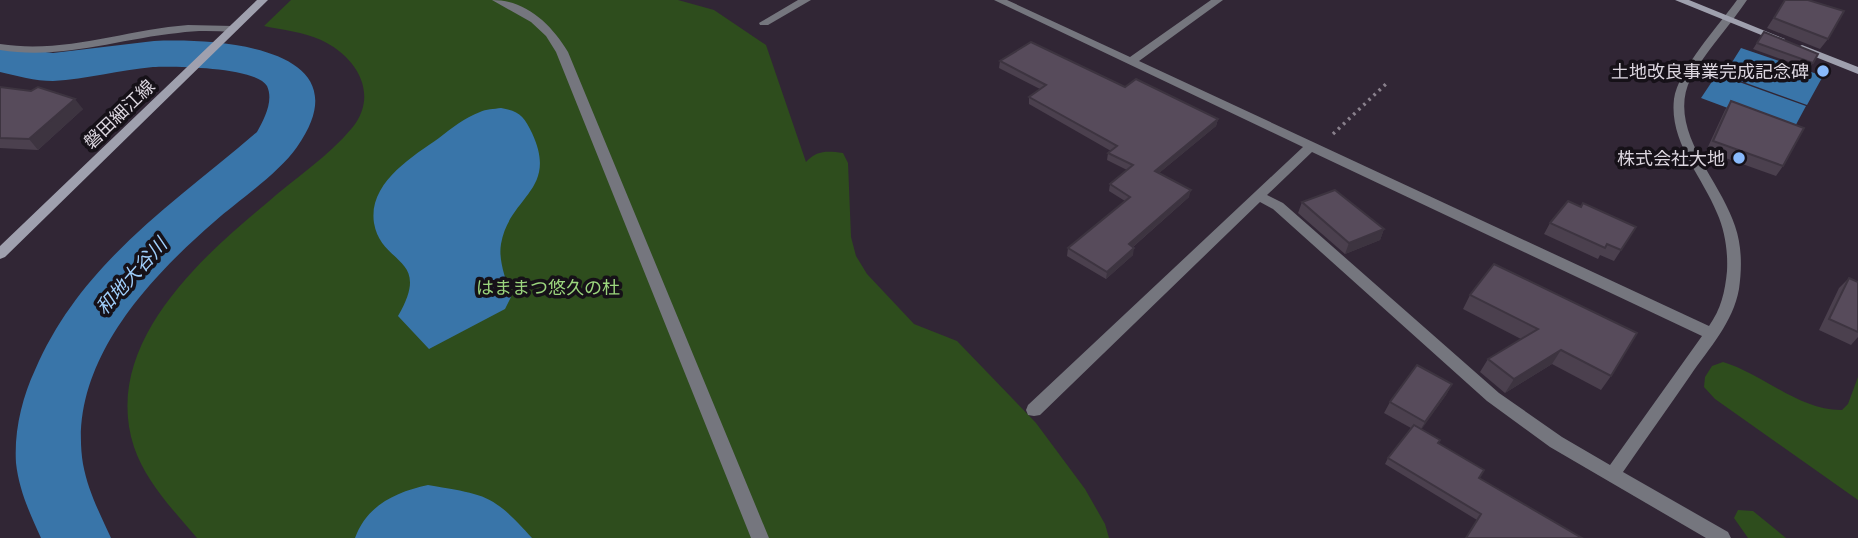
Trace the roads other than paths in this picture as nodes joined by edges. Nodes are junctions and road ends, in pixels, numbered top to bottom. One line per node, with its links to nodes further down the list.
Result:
1 (263, 0): 10 (main road, 磐田細江線)
2 (497, 0): 20 (street)
3 (806, 0): 9 (street)
4 (999, 0): 12 (street)
5 (1218, 0): 12 (street)
6 (1680, 0): 8 (main road)
7 (1742, 0): 8 (street)
8 (1729, 19): 13 (main road); 17 (street)
9 (764, 23)
10 (233, 29): 11 (street); 16 (main road, 磐田細江線)
11 (1, 48)
12 (1131, 62): 14 (street)
13 (1858, 71)
14 (1314, 147): 15 (street); 17 (street)
15 (1258, 196): 18 (street); 19 (street)
16 (0, 254)
17 (1712, 334): 19 (street)
18 (1034, 410)
19 (1613, 473): 21 (street)
20 (760, 538)
21 (1722, 538)

